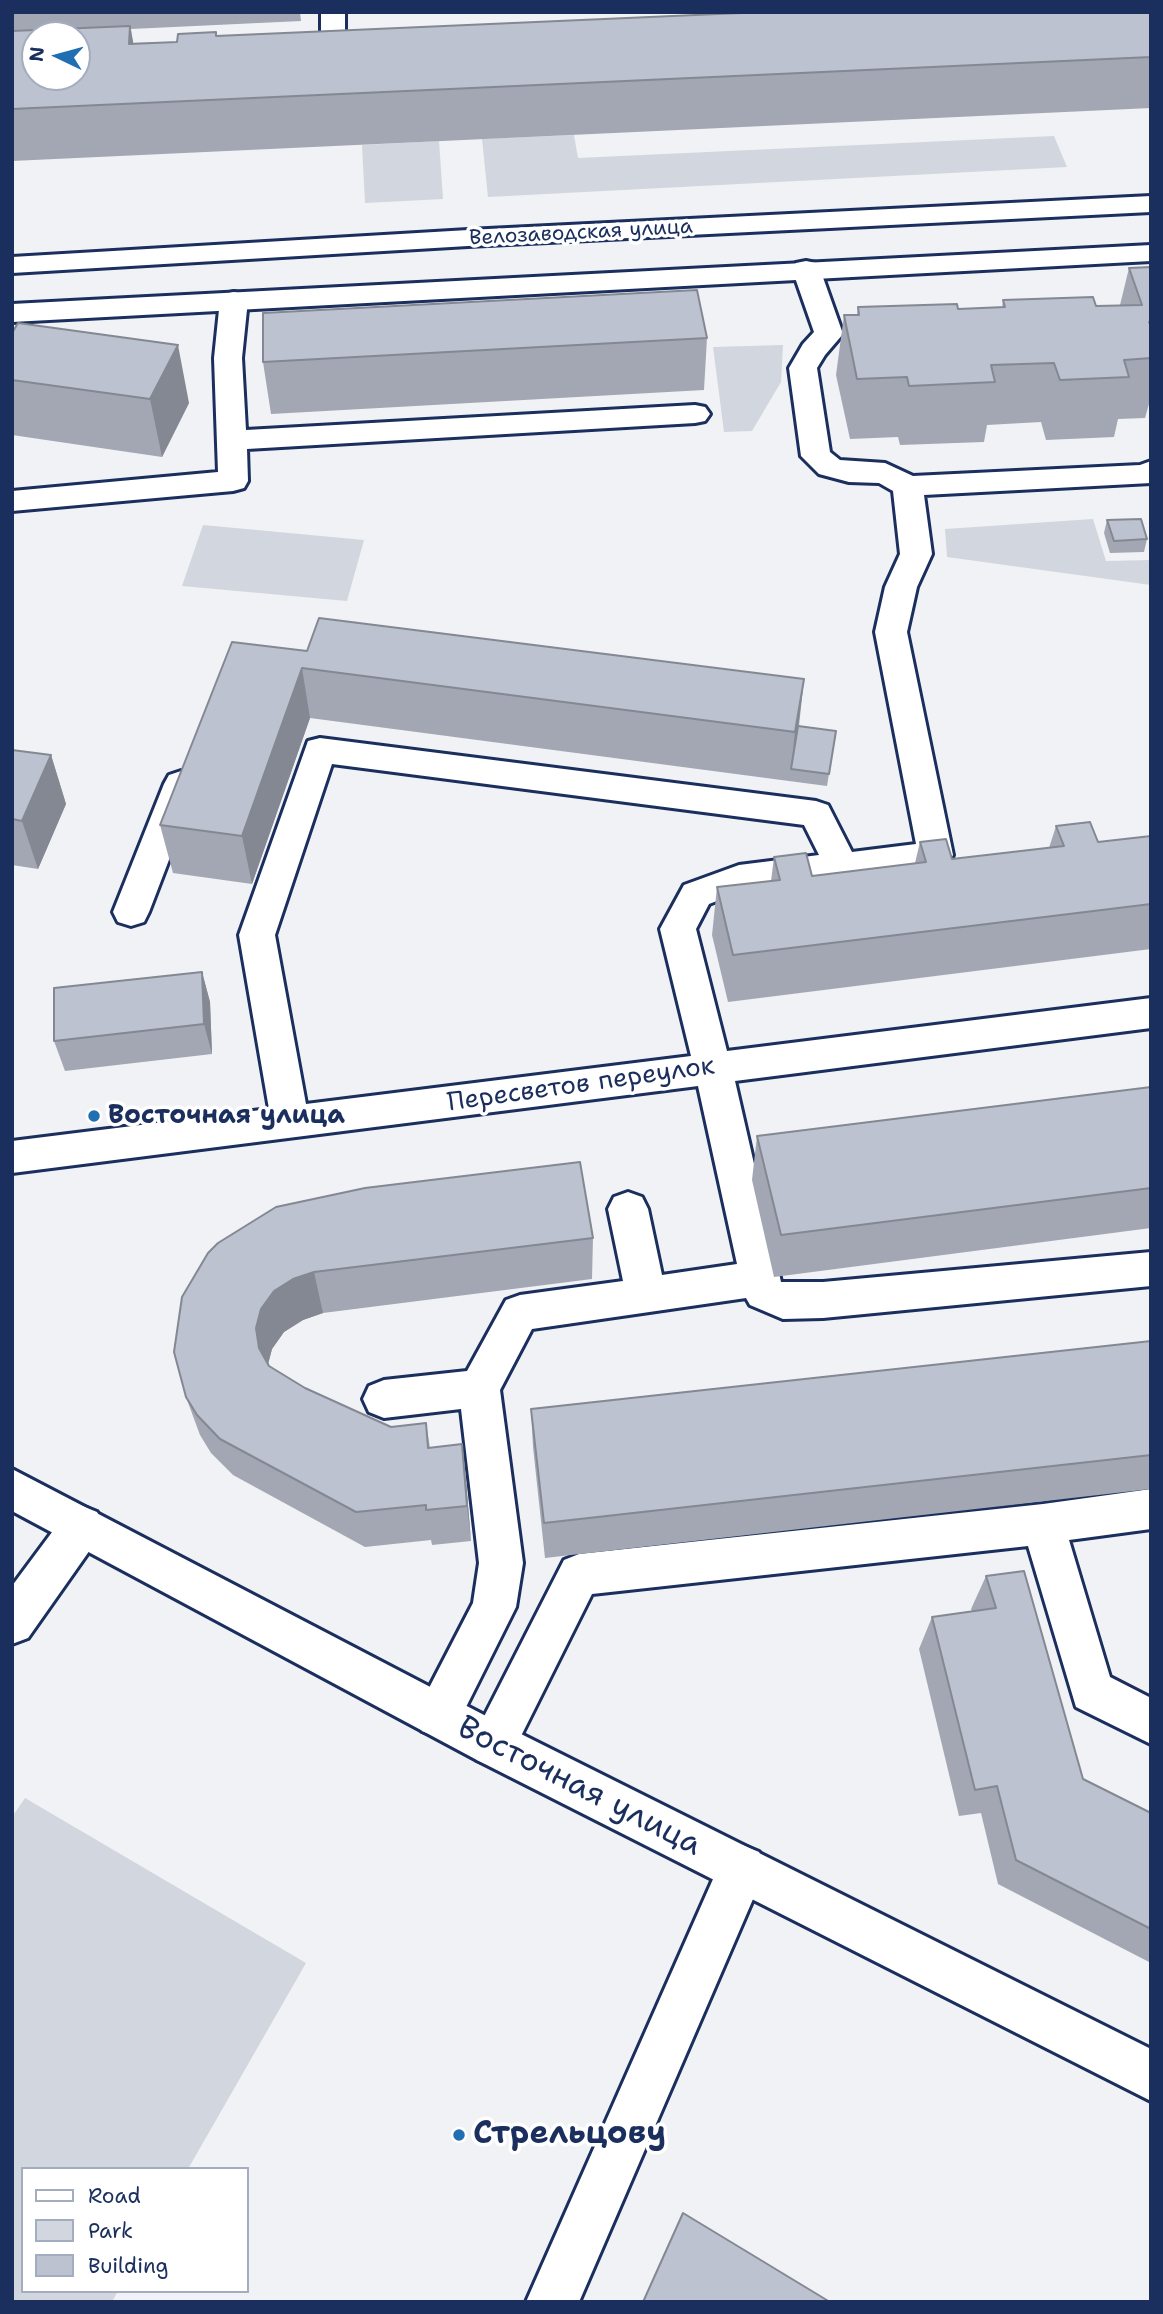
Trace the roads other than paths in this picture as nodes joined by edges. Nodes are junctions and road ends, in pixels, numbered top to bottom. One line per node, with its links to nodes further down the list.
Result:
1 (333, 12): 3 (main road)
2 (359, 52): 3 (main road)
3 (333, 53): 4 (main road)
4 (306, 54)
5 (1151, 204): 7 (main road, Велозаводская улица)
6 (1151, 253): 8 (main road, Велозаводская улица)
7 (12, 265)
8 (806, 269): 9 (main road, Велозаводская улица); 14 (main road)
9 (234, 300): 10 (main road, Велозаводская улица); 12 (main road)
10 (12, 313)
11 (695, 414): 12 (main road)
12 (232, 440): 15 (main road)
13 (1151, 471): 14 (main road)
14 (908, 486): 17 (main road)
15 (12, 501)
16 (191, 760): 18 (main road)
17 (841, 866): 20 (main road); 21 (main road)
18 (131, 912)
19 (1151, 1013): 20 (main road, Пересветов переулок)
20 (712, 1067): 21 (main road, Пересветов переулок); 25 (main road)
21 (291, 1123): 22 (main road, Пересветов переулок)
22 (12, 1157)
23 (628, 1209): 26 (main road)
24 (1151, 1269): 25 (main road)
25 (760, 1278): 26 (main road)
26 (646, 1295): 27 (main road)
27 (479, 1388): 28 (main road); 34 (main road)
28 (384, 1399)
29 (12, 1489): 32 (main road, Восточная улица)
30 (1151, 1509): 31 (main road)
31 (1043, 1524): 35 (main road); 36 (main road)
32 (82, 1526): 33 (main road); 34 (main road, Восточная улица)
33 (12, 1623)
34 (438, 1715): 36 (main road, Восточная улица)
35 (1151, 1722)
36 (492, 1744): 37 (main road, Восточная улица)
37 (742, 1869): 38 (main road, Восточная улица); 39 (main road)
38 (1151, 2076)
39 (552, 2302)

